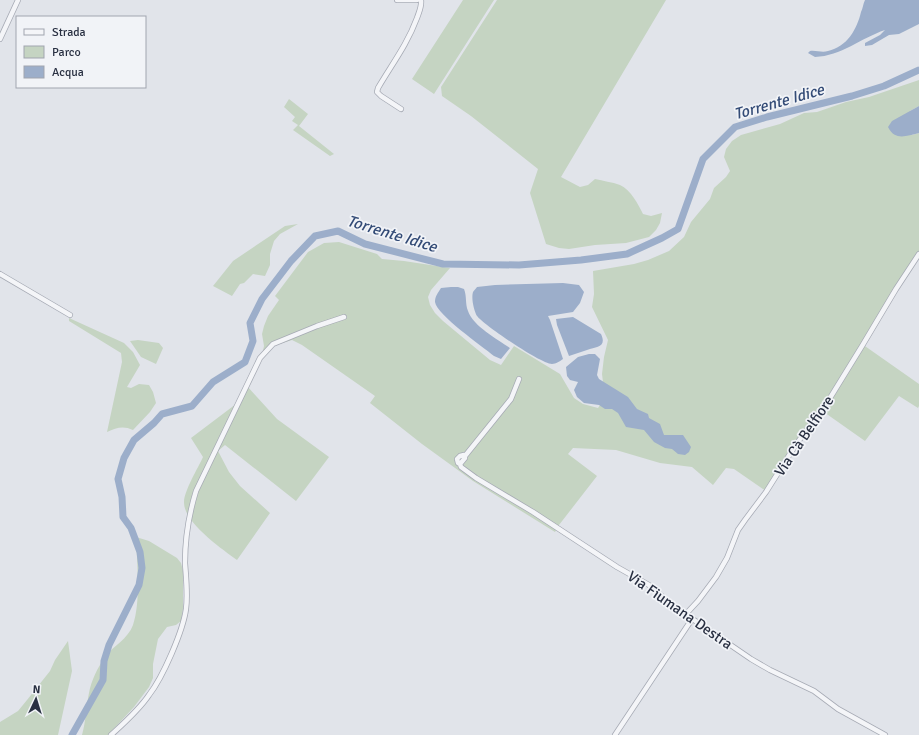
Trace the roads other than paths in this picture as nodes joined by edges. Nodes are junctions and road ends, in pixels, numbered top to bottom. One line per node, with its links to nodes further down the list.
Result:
1 (18, 0): 5 (street)
2 (397, 0): 3 (street)
3 (417, 0)
4 (421, 0): 6 (street)
5 (0, 40)
6 (401, 109)
7 (919, 254): 12 (street, Via Cà Belfiore)
8 (0, 274): 9 (street)
9 (70, 315)
10 (344, 317): 14 (street)
11 (519, 379): 12 (street, Via Fiumana Destra)
12 (685, 615): 13 (street, Via Fiumana Destra)
13 (692, 619): 15 (street); 16 (street, Via Fiumana Destra)
14 (111, 735)
15 (615, 735)
16 (885, 735)

